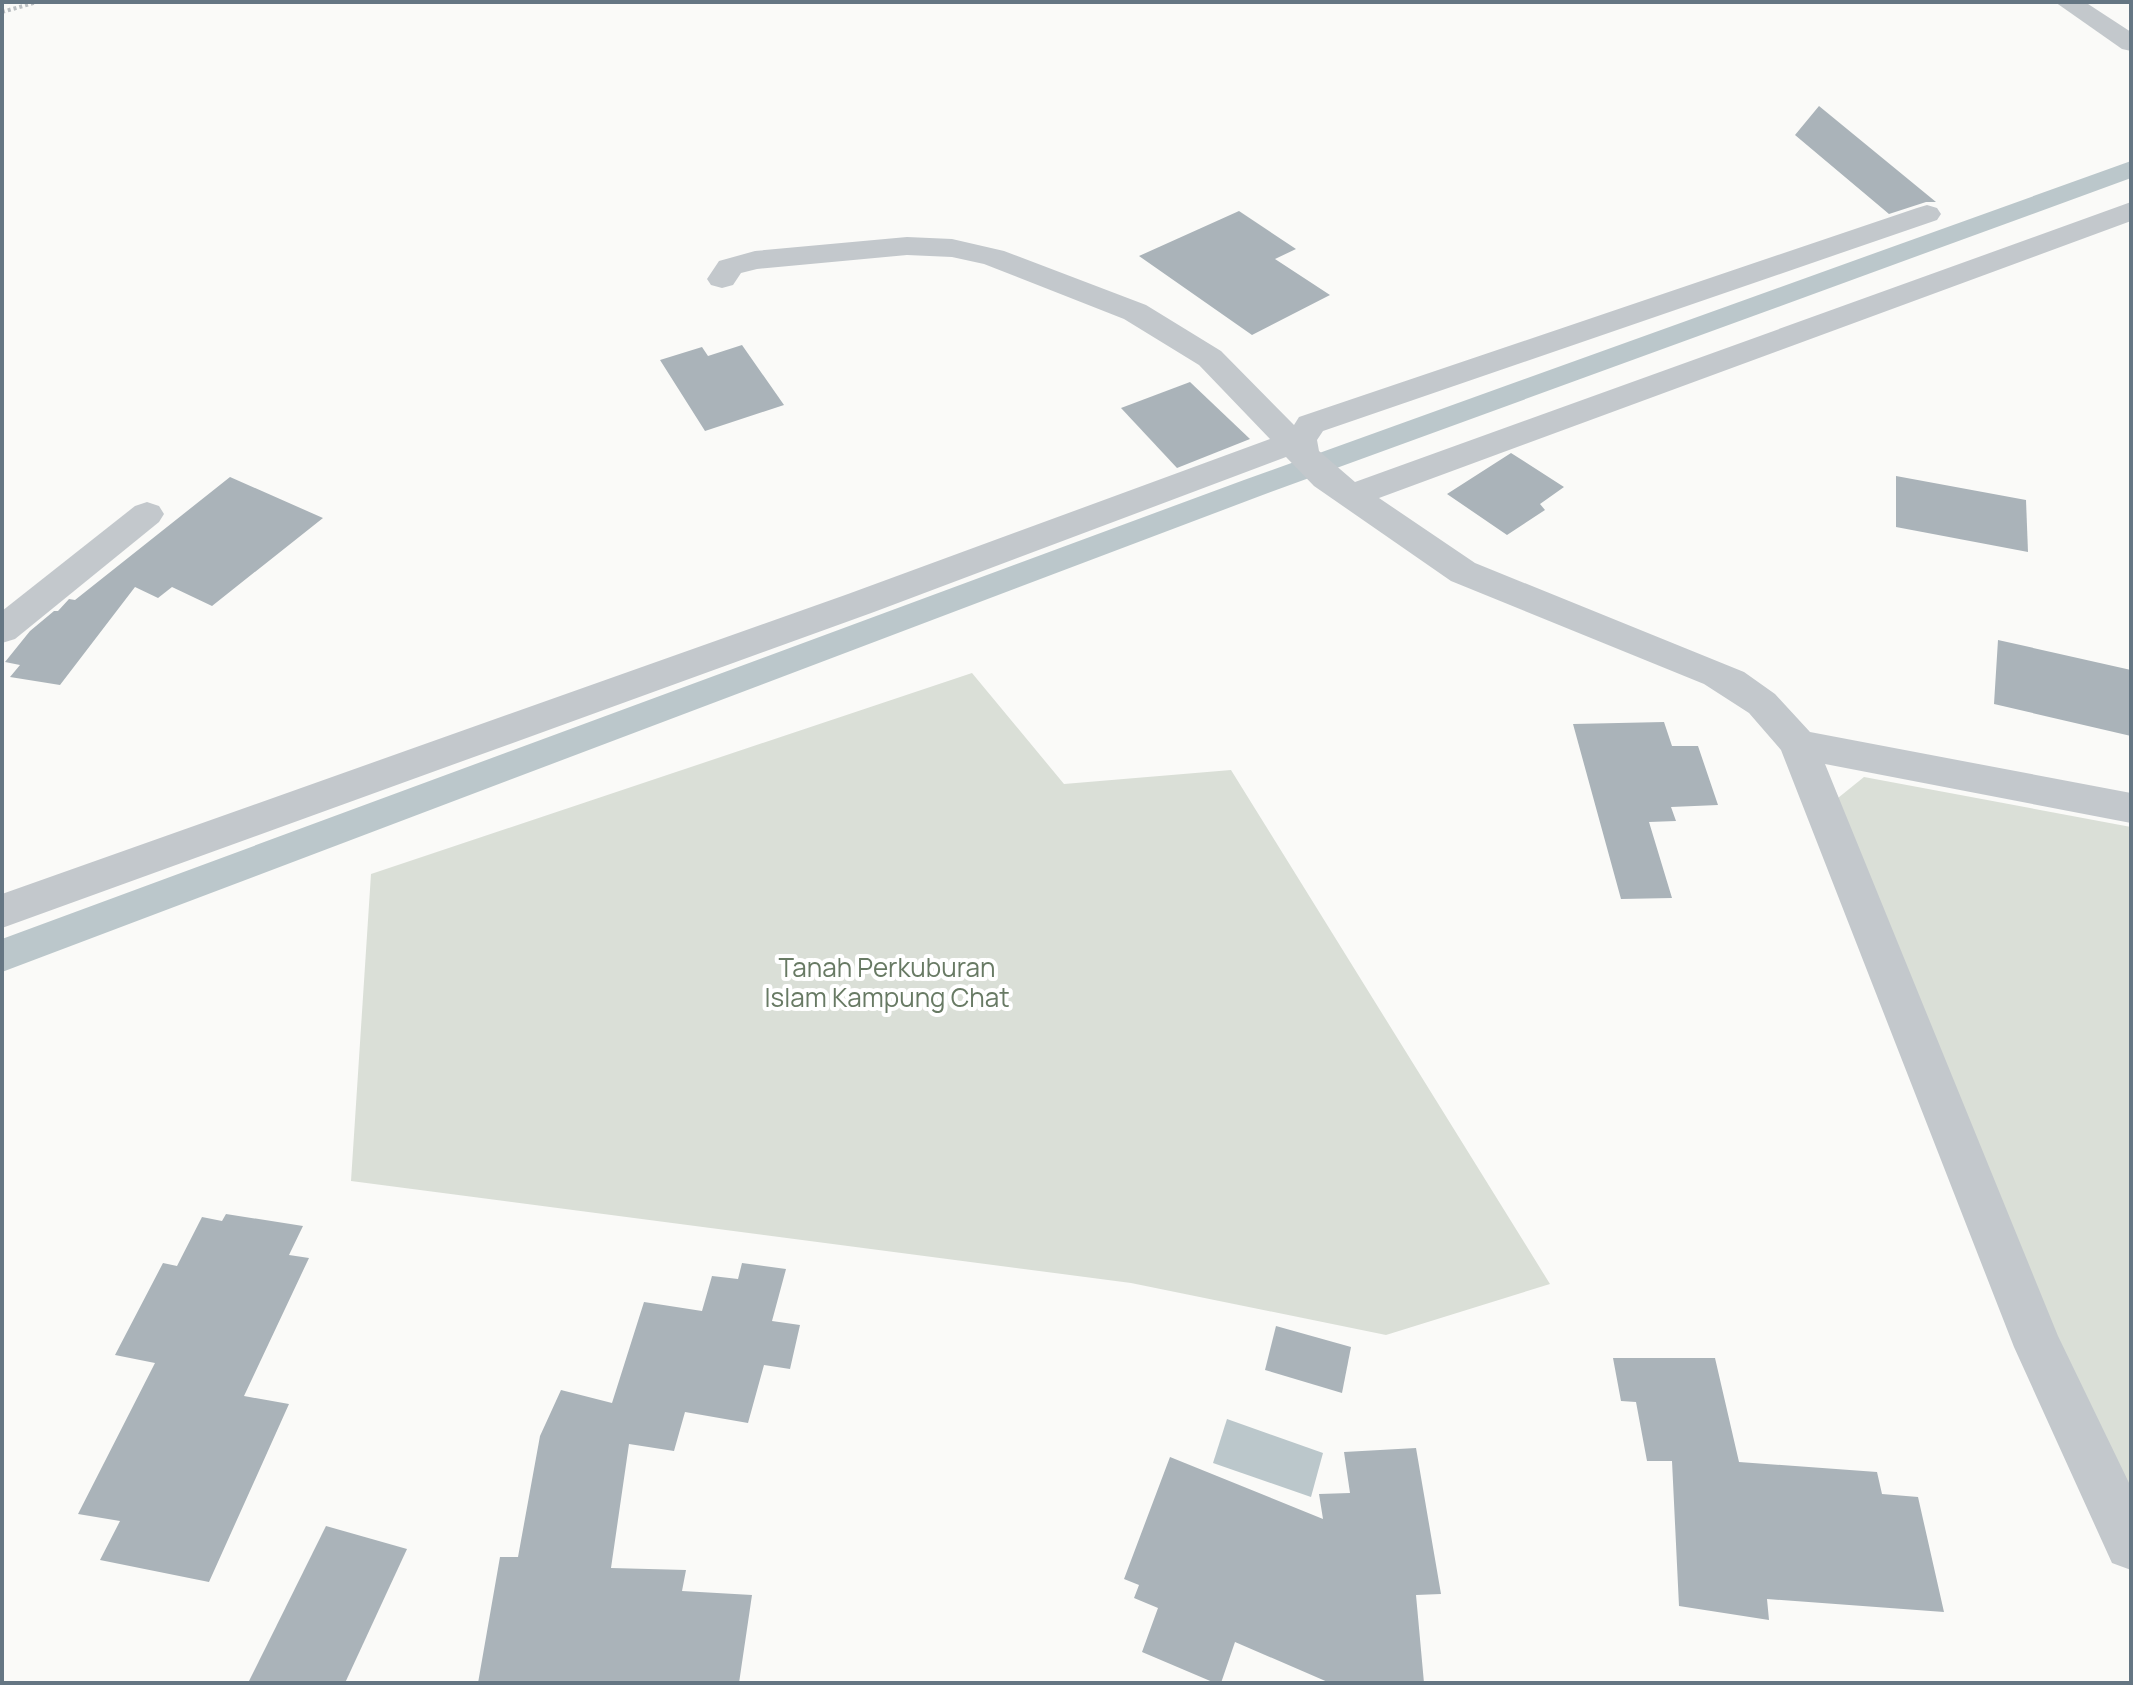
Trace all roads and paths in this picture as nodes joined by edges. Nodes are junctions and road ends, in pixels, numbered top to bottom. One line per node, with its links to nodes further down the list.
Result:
1 (37, 2): 3 (path)
2 (2068, 2): 4 (street)
3 (2, 12)
4 (2131, 43)
5 (2131, 211): 8 (street)
6 (1927, 214): 8 (street)
7 (722, 279): 8 (street)
8 (1318, 468): 11 (street); 13 (street)
9 (147, 514): 10 (street)
10 (2, 630)
11 (1798, 744): 12 (street); 14 (street)
12 (2131, 808)
13 (2, 911)
14 (2131, 1544)

